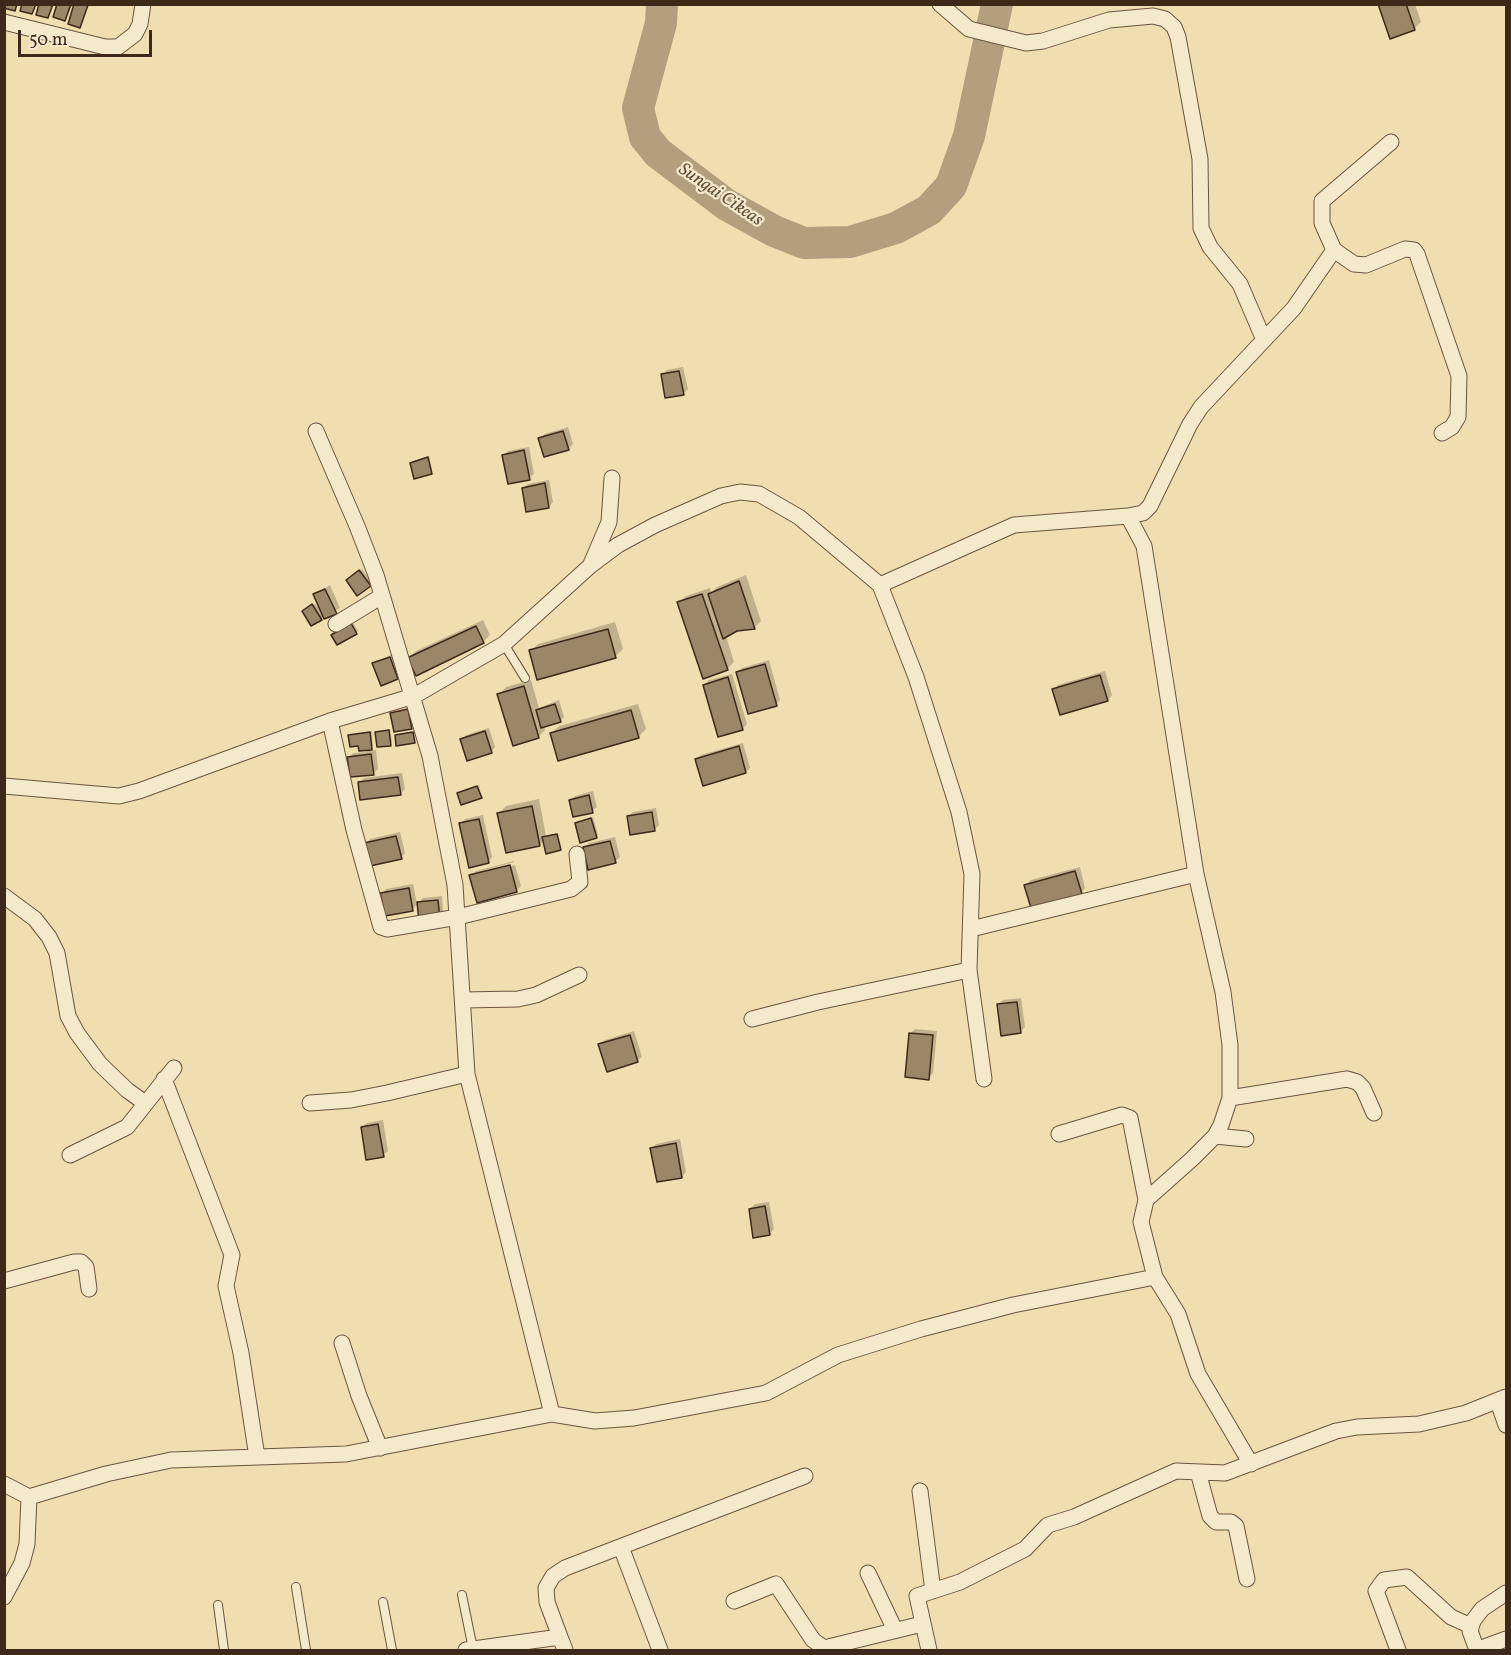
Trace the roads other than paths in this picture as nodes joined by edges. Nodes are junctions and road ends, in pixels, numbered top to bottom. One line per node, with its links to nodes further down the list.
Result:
1 (143, 4): 3 (street)
2 (940, 4): 6 (street)
3 (4, 22)
4 (1391, 142): 5 (street)
5 (1334, 250): 6 (street); 8 (street)
6 (1264, 340): 10 (street)
7 (316, 431): 13 (street)
8 (1442, 433)
9 (612, 478): 11 (street)
10 (1128, 516): 12 (street); 21 (street)
11 (590, 566): 12 (street); 15 (street)
12 (880, 585): 24 (street)
13 (382, 596): 14 (street); 17 (street)
14 (336, 624)
15 (504, 644): 16 (lane); 17 (street)
16 (525, 678)
17 (414, 696): 18 (street); 23 (street)
18 (330, 721): 19 (street); 23 (street)
19 (4, 786)
20 (577, 854): 23 (street)
21 (1196, 874): 24 (street); 31 (street)
22 (4, 896): 32 (street)
23 (458, 917): 27 (street)
24 (971, 929): 25 (street)
25 (969, 970): 28 (street); 30 (street)
26 (579, 975): 27 (street)
27 (463, 1000): 29 (street)
28 (752, 1019)
29 (467, 1074): 33 (street); 45 (street)
30 (984, 1078)
31 (1230, 1098): 34 (street); 36 (street)
32 (145, 1103): 38 (street); 48 (street)
33 (310, 1103)
34 (1374, 1113)
35 (1059, 1134): 39 (street)
36 (1215, 1136): 37 (street); 39 (street)
37 (1246, 1139)
38 (70, 1155)
39 (1146, 1200): 40 (street)
40 (1155, 1277): 45 (street); 49 (street)
41 (4, 1281): 42 (street)
42 (89, 1289)
43 (342, 1343): 47 (street)
44 (1502, 1399): 46 (street); 49 (street)
45 (552, 1414): 47 (street)
46 (1506, 1425)
47 (380, 1448): 48 (street)
48 (257, 1457): 54 (street)
49 (1251, 1464): 50 (street)
50 (1198, 1472): 57 (street); 59 (street)
51 (805, 1476): 55 (street)
52 (4, 1484): 54 (street)
53 (920, 1491): 59 (street)
54 (29, 1497): 62 (street)
55 (621, 1547): 70 (street); 75 (street)
56 (868, 1573): 68 (street)
57 (1247, 1579)
58 (296, 1587): 72 (lane)
59 (933, 1591): 66 (street)
60 (1506, 1593): 67 (street)
61 (462, 1595): 74 (lane)
62 (5, 1596)
63 (734, 1601): 68 (street)
64 (383, 1602): 73 (lane)
65 (218, 1605): 71 (lane)
66 (922, 1624): 68 (street); 76 (street)
67 (1471, 1626): 77 (street); 78 (street)
68 (896, 1630)
69 (1506, 1639): 78 (street)
70 (562, 1644): 74 (street)
71 (224, 1650)
72 (306, 1650)
73 (392, 1650)
74 (471, 1650)
75 (660, 1650)
76 (929, 1650)
77 (1398, 1650)
78 (1478, 1650)

